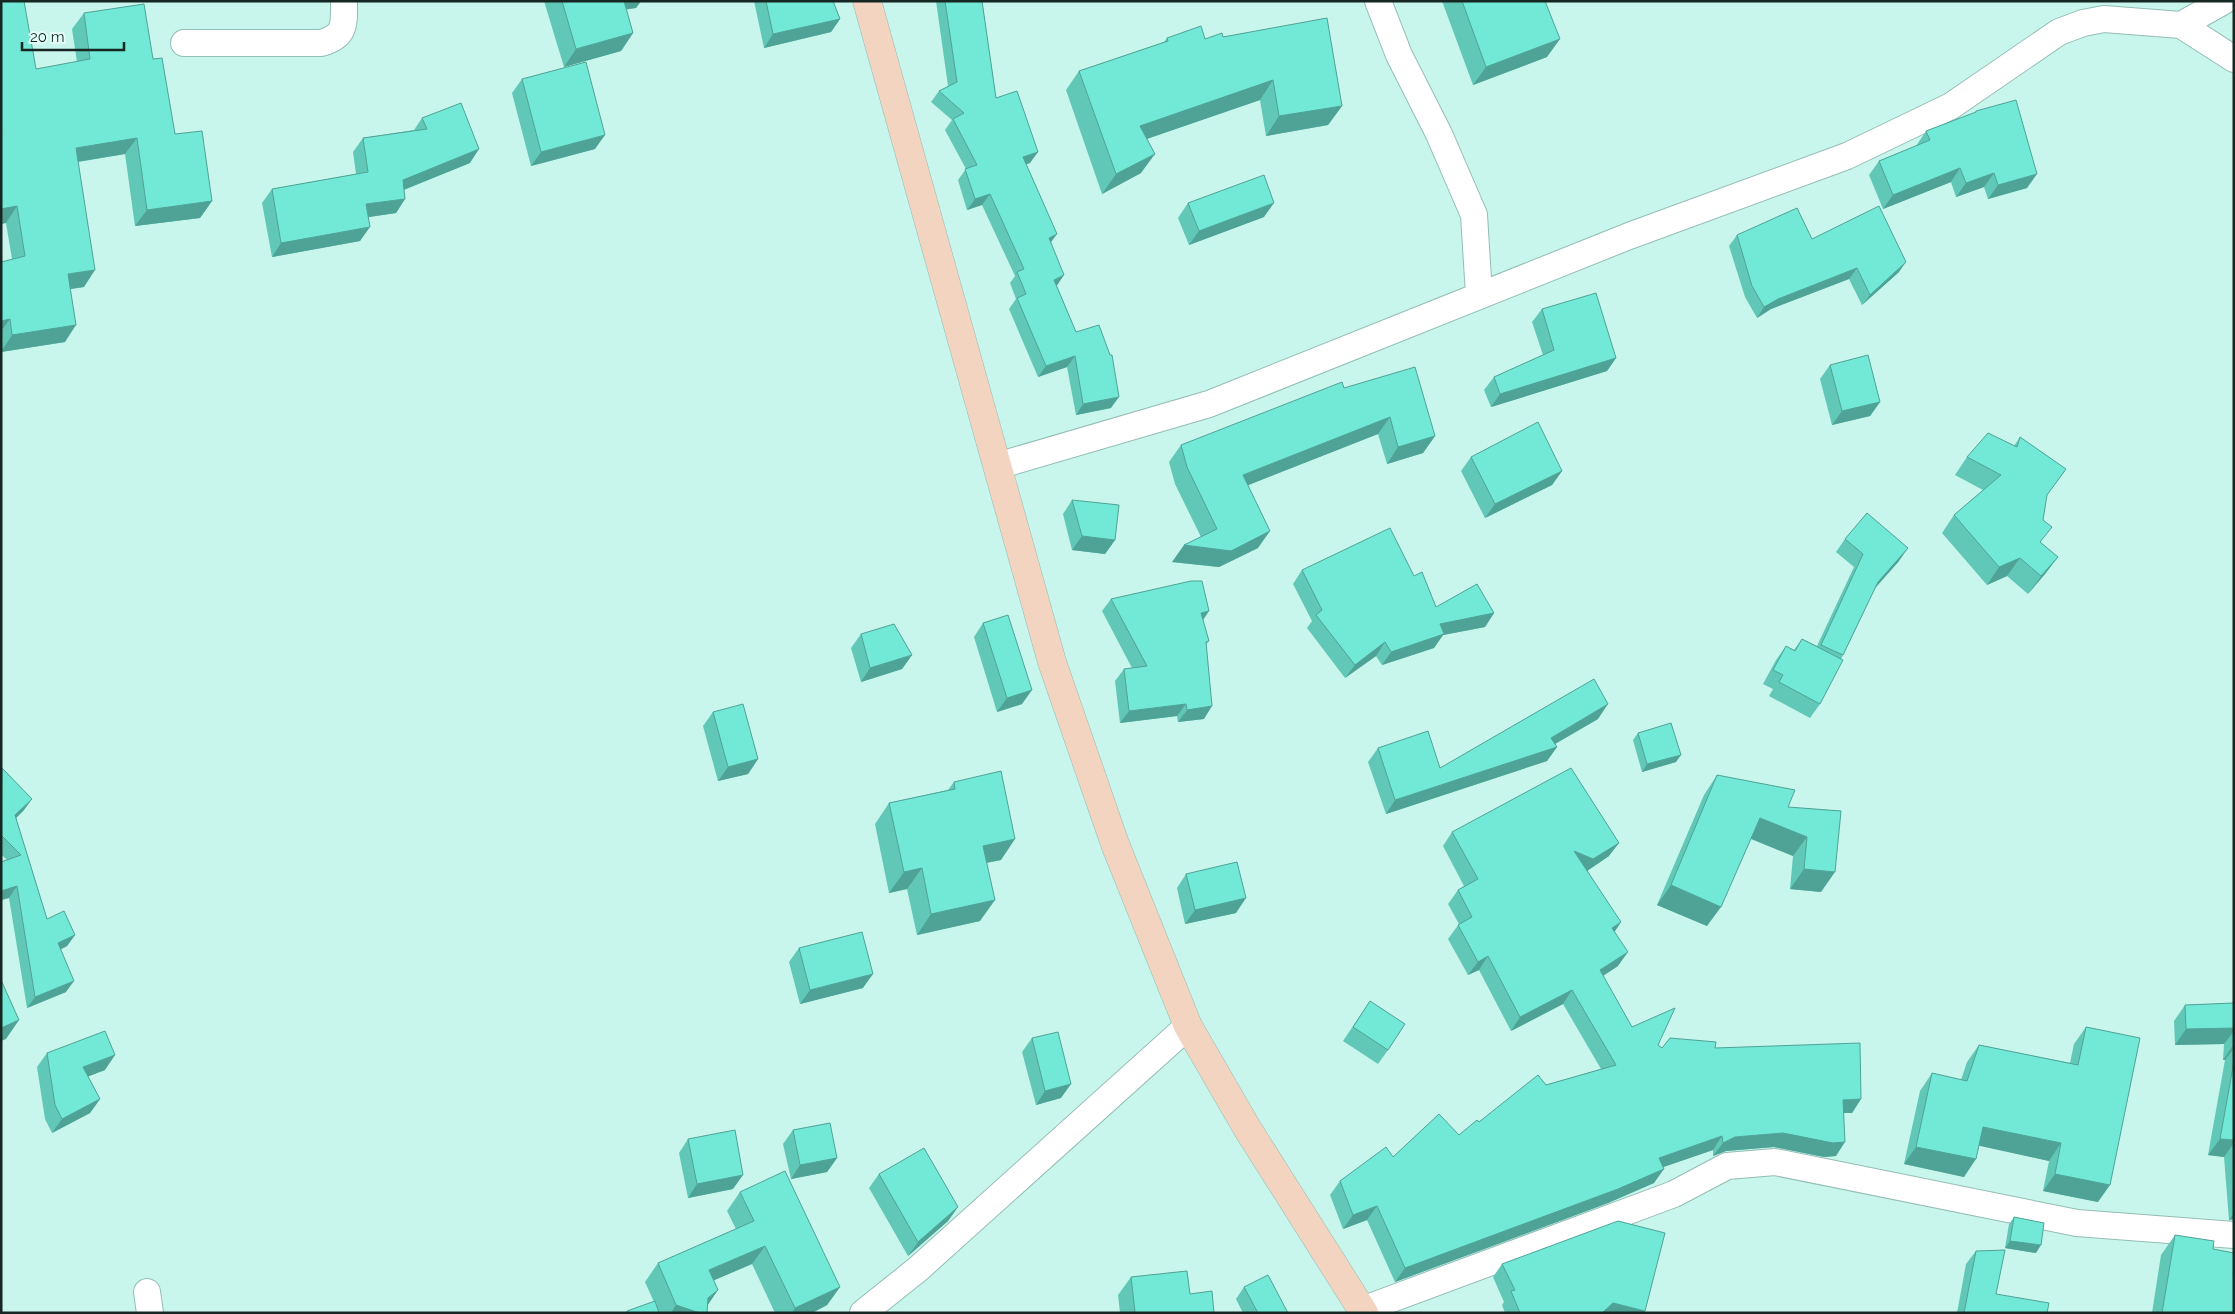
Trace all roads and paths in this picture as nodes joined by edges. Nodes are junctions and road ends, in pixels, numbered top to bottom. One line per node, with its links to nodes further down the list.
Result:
1 (344, 1): 6 (street)
2 (867, 1): 9 (street)
3 (1378, 1): 8 (street)
4 (2224, 1): 5 (street)
5 (2181, 25): 7 (street); 8 (street)
6 (184, 44)
7 (2234, 59)
8 (1479, 296): 9 (street)
9 (997, 466): 10 (street)
10 (1188, 1026): 12 (street); 13 (street)
11 (2234, 1235): 12 (street)
12 (1363, 1312)
13 (863, 1313)

